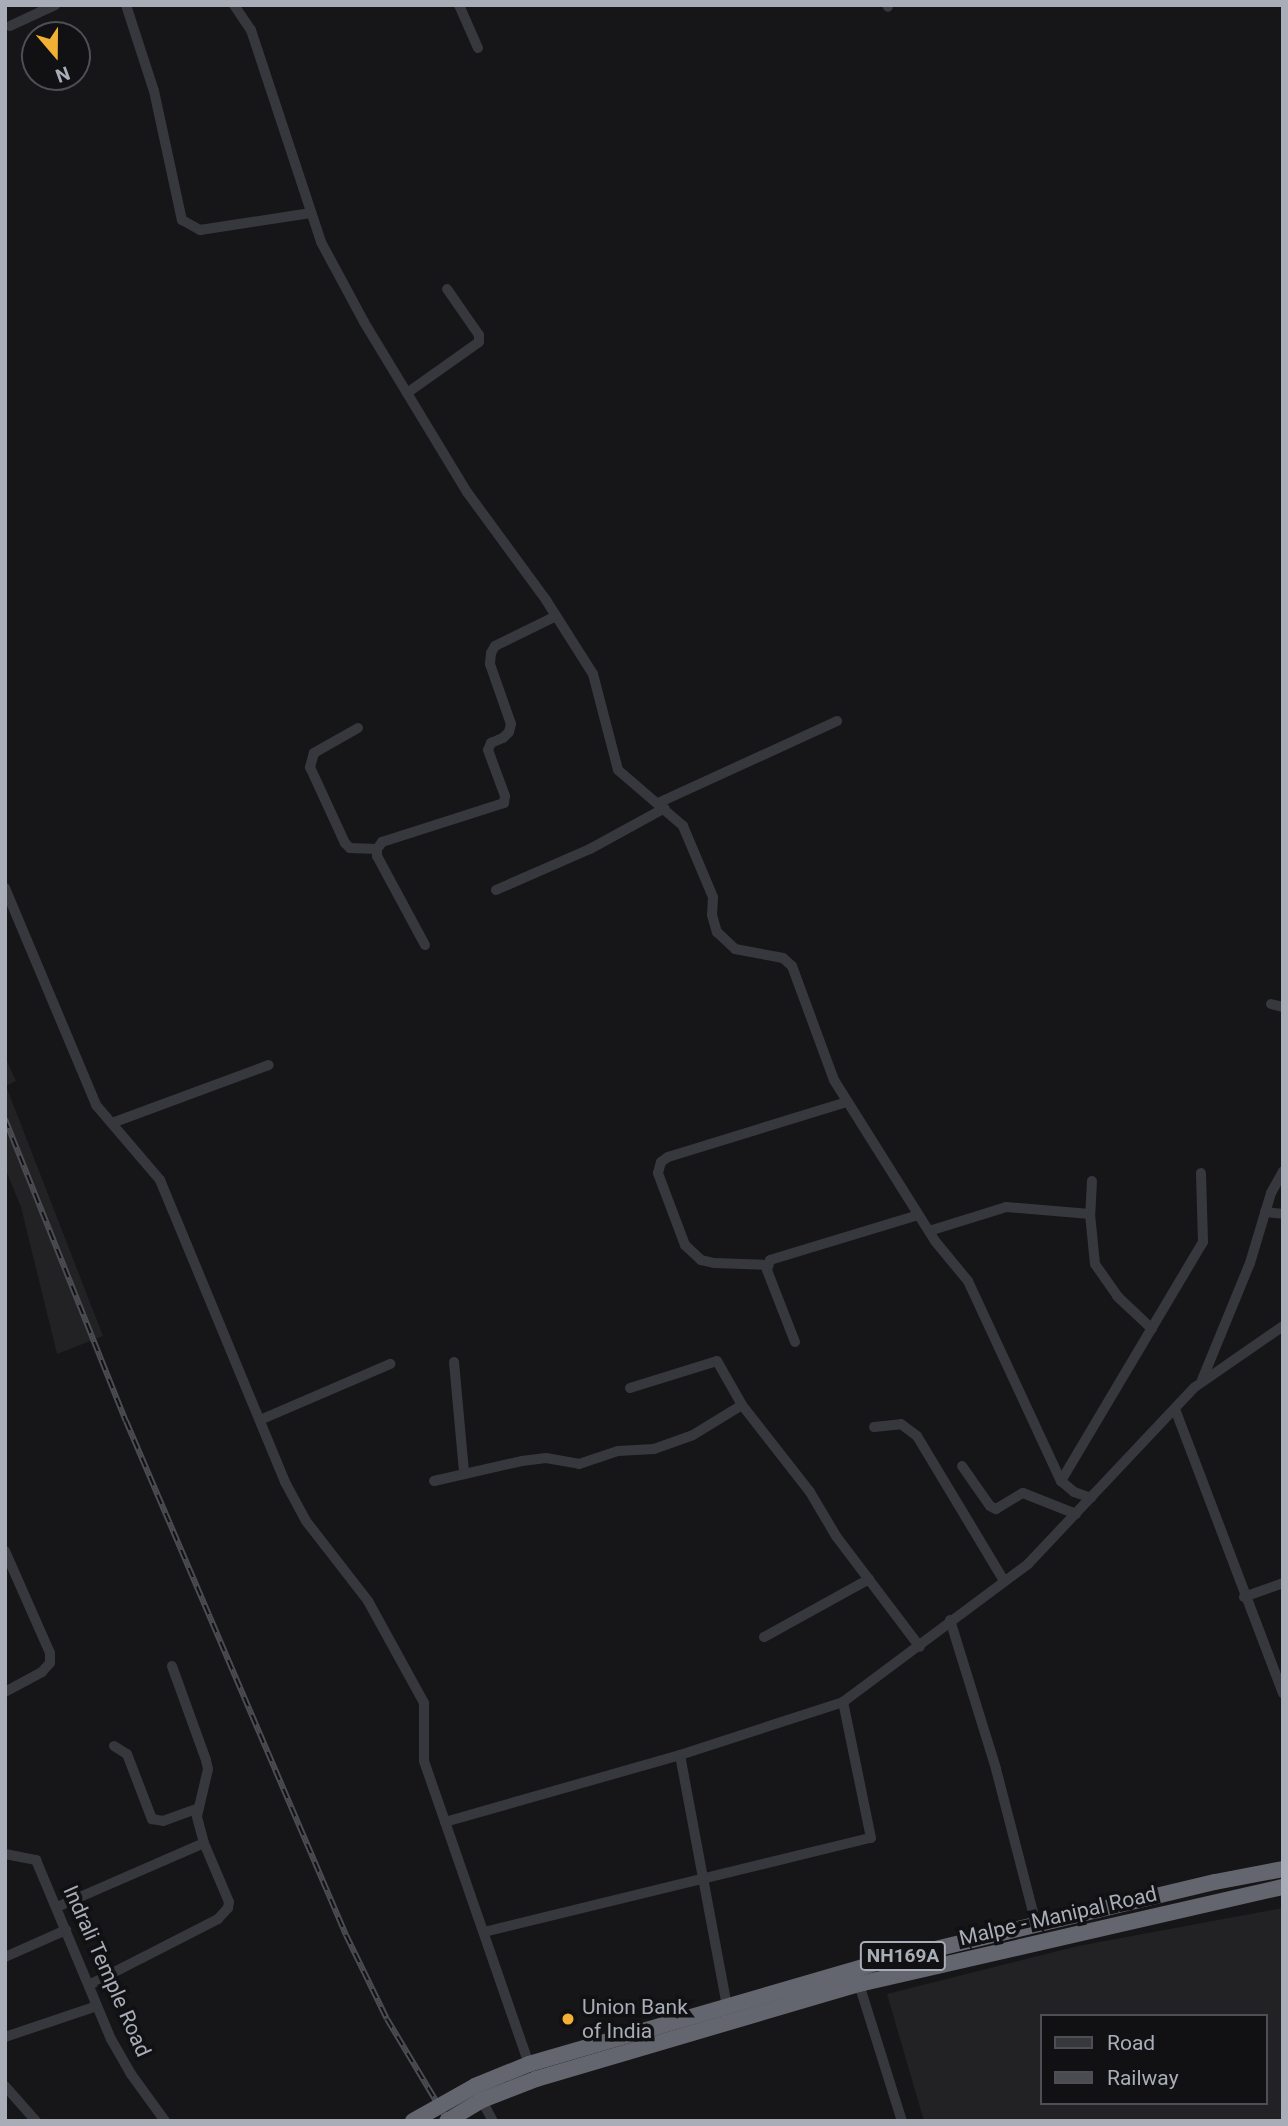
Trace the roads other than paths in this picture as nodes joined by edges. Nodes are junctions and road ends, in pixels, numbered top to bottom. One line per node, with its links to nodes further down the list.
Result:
1 (55, 5): 5 (street)
2 (126, 5): 7 (street)
3 (234, 5): 7 (street)
4 (460, 5): 6 (street)
5 (10, 26)
6 (478, 48)
7 (311, 213): 9 (street)
8 (447, 289): 9 (street)
9 (407, 393): 10 (street)
10 (556, 616): 13 (street); 14 (street)
11 (837, 721): 13 (street)
12 (358, 728): 14 (street)
13 (662, 805): 16 (street); 21 (street)
14 (377, 849): 17 (street)
15 (5, 888): 22 (street)
16 (496, 890)
17 (425, 945)
18 (1271, 1004): 19 (street)
19 (1283, 1007)
20 (269, 1065): 22 (street)
21 (847, 1102): 29 (street); 31 (street)
22 (112, 1123): 41 (street)
23 (1283, 1171): 26 (street)
24 (1201, 1173): 33 (street)
25 (1092, 1181): 27 (street)
26 (1265, 1212): 28 (street); 37 (street)
27 (1090, 1214): 30 (street); 33 (street)
28 (1283, 1214)
29 (918, 1215): 30 (street); 31 (street)
30 (929, 1231): 46 (street)
31 (768, 1265): 34 (street)
32 (1283, 1326): 37 (street)
33 (1152, 1329): 46 (street)
34 (795, 1342)
35 (454, 1362): 44 (street)
36 (390, 1364): 41 (street)
37 (1202, 1382): 40 (street)
38 (630, 1388): 39 (street)
39 (742, 1405): 44 (street); 50 (street)
40 (1175, 1409): 47 (street); 53 (street)
41 (260, 1420): 64 (street)
42 (874, 1427): 51 (street)
43 (962, 1466): 48 (street)
44 (464, 1472): 45 (street)
45 (434, 1481)
46 (1061, 1481): 47 (street)
47 (1091, 1498): 48 (street)
48 (1076, 1514): 51 (street)
49 (5, 1551): 58 (street)
50 (869, 1579): 55 (street); 56 (street)
51 (1004, 1581): 54 (street)
52 (1283, 1583): 53 (street)
53 (1244, 1597): 59 (street)
54 (950, 1620): 56 (street); 72 (street)
55 (764, 1637)
56 (920, 1647): 60 (street)
57 (172, 1666): 63 (street)
58 (5, 1692)
59 (1283, 1693)
60 (843, 1702): 62 (street); 68 (street)
61 (114, 1746): 63 (street)
62 (680, 1755): 64 (street); 68 (street)
63 (198, 1808): 65 (street)
64 (445, 1822): 75 (street)
65 (204, 1843): 70 (street); 78 (street)
66 (5, 1854): 70 (street, Indrali Temple Road)
67 (1283, 1869): 71 (highway, Malpe - Manipal Road / NH169A)
68 (701, 1880): 75 (street); 79 (street)
69 (1283, 1887): 73 (highway, Malpe - Manipal Road / NH169A)
70 (57, 1907): 74 (street, Indrali Temple Road)
71 (1092, 1911): 72 (highway, Malpe - Manipal Road / NH169A); 73 (street)
72 (1036, 1924): 79 (highway, Malpe - Manipal Road / NH169A)
73 (1096, 1929): 77 (highway, Malpe - Manipal Road / NH169A)
74 (66, 1930): 76 (street); 78 (street, Indrali Temple Road)
75 (484, 1932): 82 (street)
76 (5, 1957)
77 (859, 1984): 84 (highway, Malpe - Manipal Road / NH169A); 90 (street)
78 (89, 1985): 80 (street, Indrali Temple Road)
79 (727, 2005): 82 (highway, Malpe - Manipal Road / NH169A)
80 (97, 2006): 81 (street); 86 (street, Indrali Temple Road)
81 (5, 2037)
82 (529, 2064): 84 (highway, NH169A)
83 (5, 2086): 85 (street)
84 (478, 2093): 87 (highway, NH169A, bridge); 88 (highway, Malpe - Manipal Road / NH169A, bridge); 89 (street)
85 (36, 2121)
86 (164, 2121)
87 (413, 2121)
88 (447, 2121)
89 (493, 2121)
90 (902, 2121)

